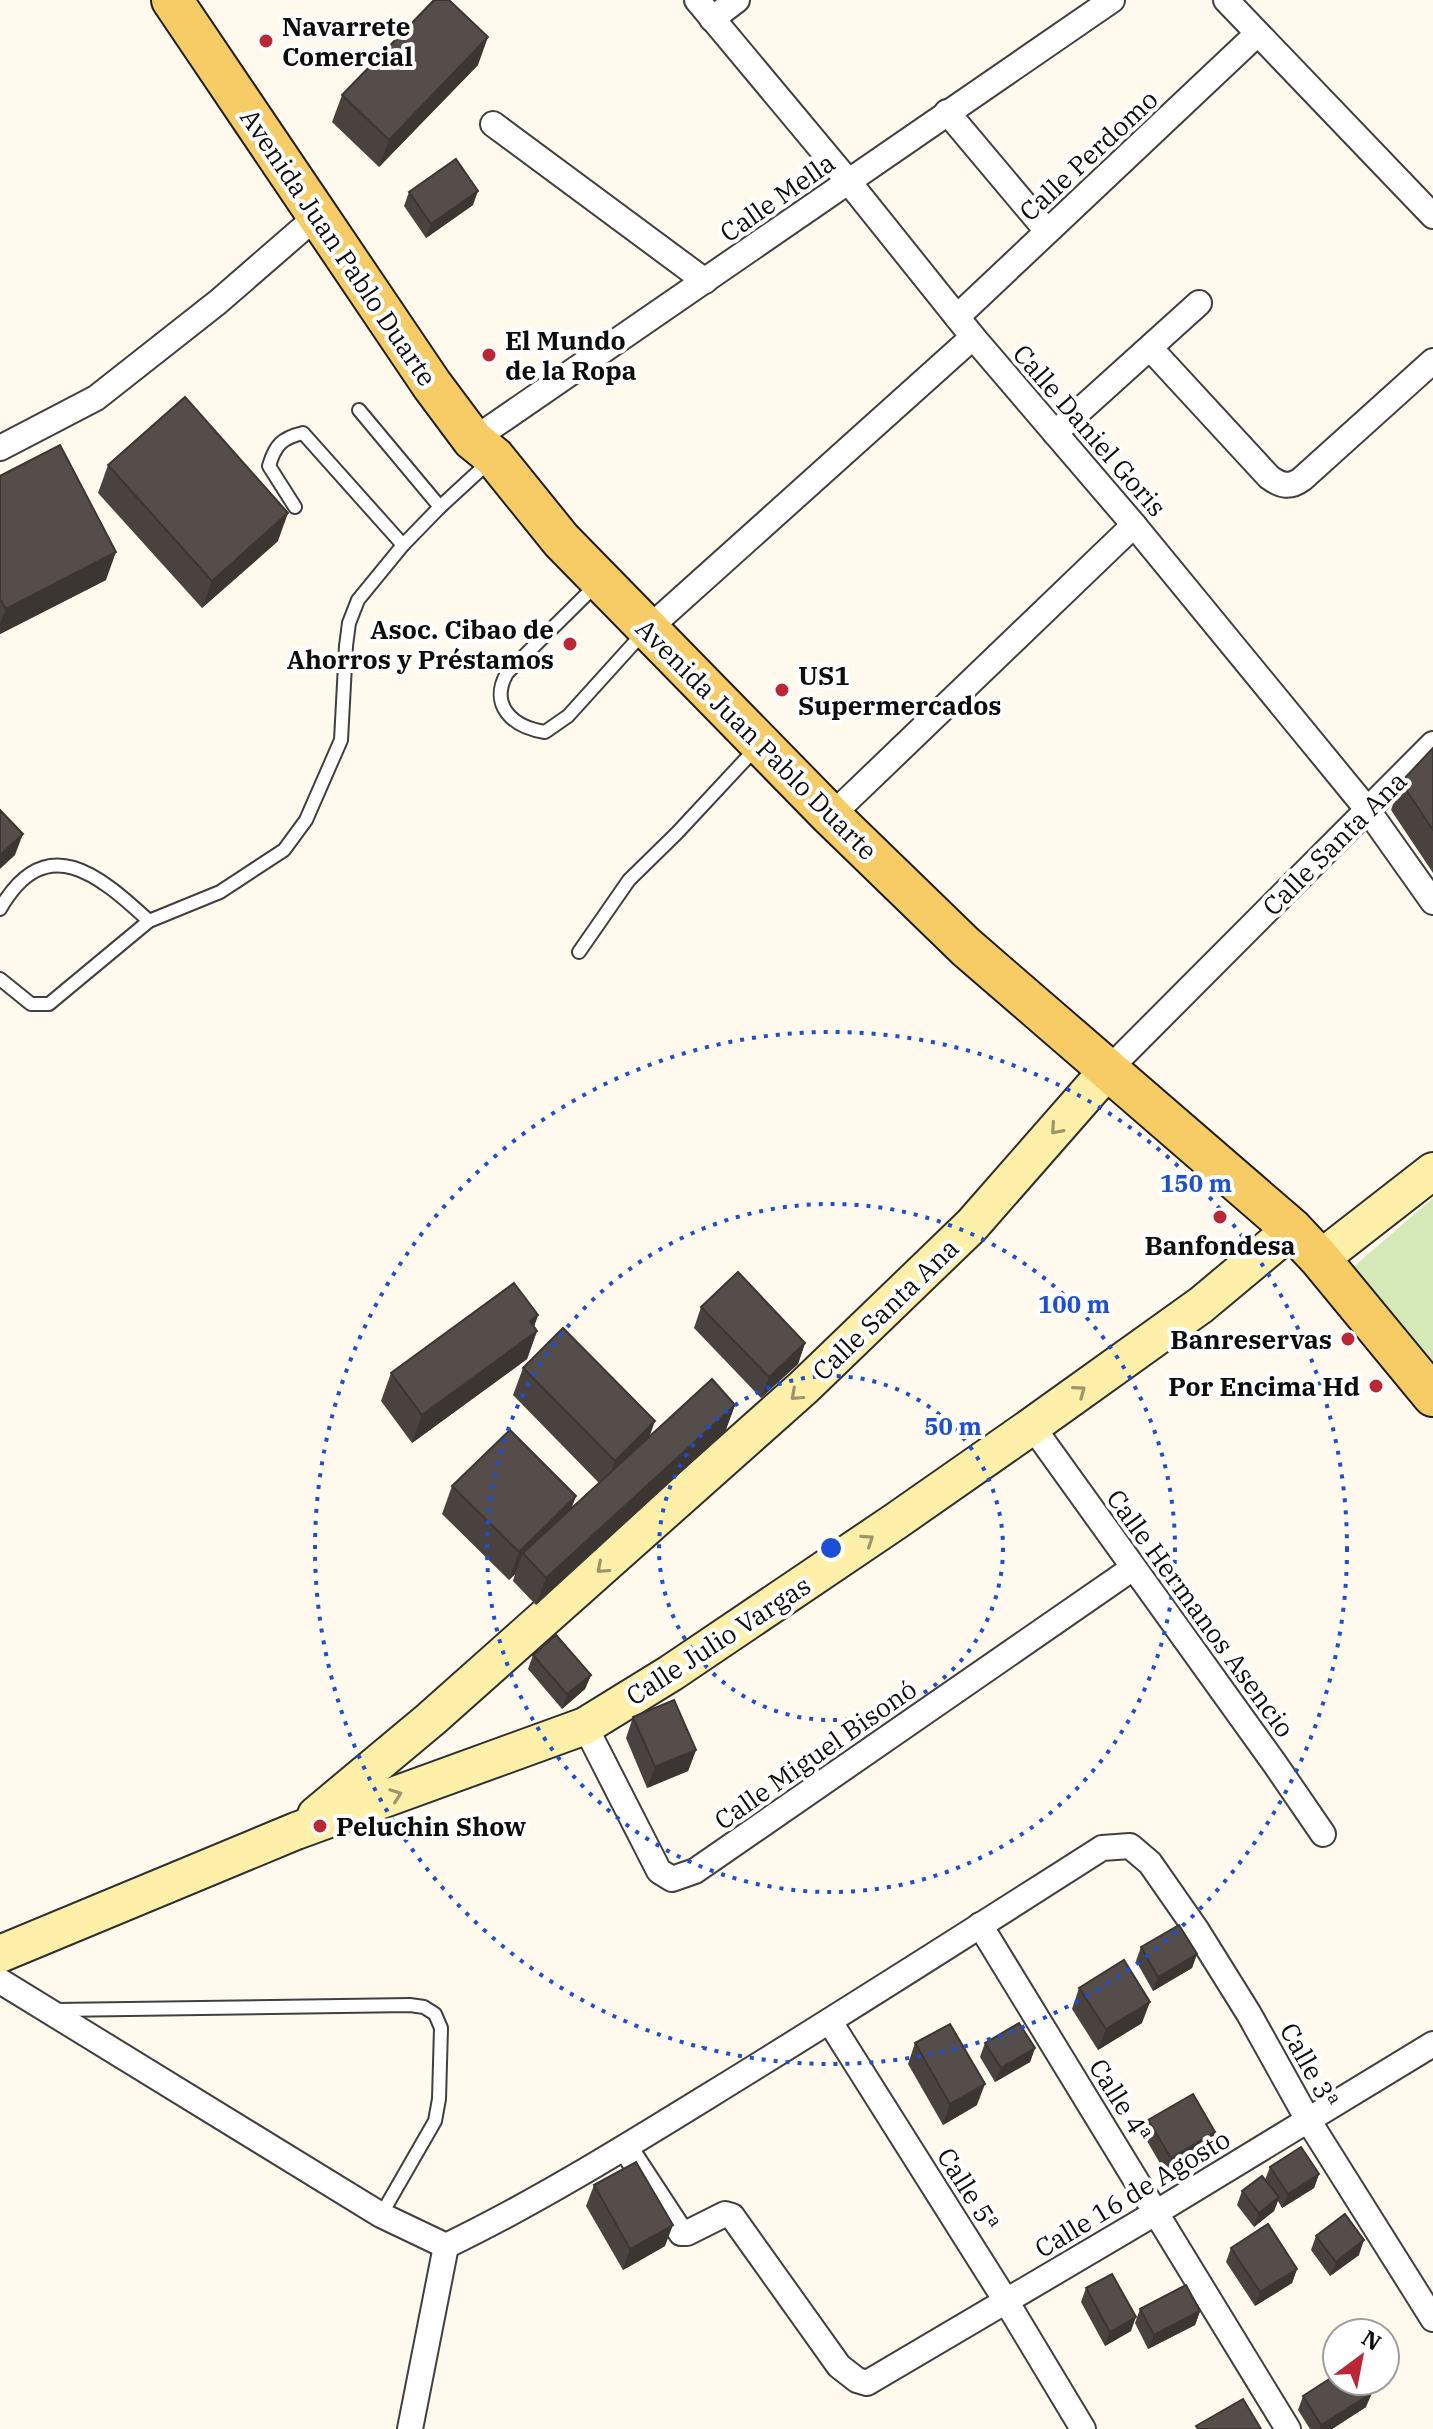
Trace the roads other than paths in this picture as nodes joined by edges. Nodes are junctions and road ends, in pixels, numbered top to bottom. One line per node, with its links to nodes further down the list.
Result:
1 (172, 0): 10 (main road, Avenida Juan Pablo Duarte)
2 (737, 0): 5 (street)
3 (1112, 0): 7 (street, Calle Mella)
4 (1226, 0): 6 (street)
5 (704, 9): 9 (street, Calle Daniel Goris)
6 (1257, 34): 11 (street); 12 (street, Calle Perdomo)
7 (947, 112): 9 (street, Calle Mella); 12 (street)
8 (493, 124): 13 (street)
9 (848, 181): 13 (street, Calle Mella); 15 (street, Calle Daniel Goris)
10 (317, 216): 21 (street); 22 (main road, Avenida Juan Pablo Duarte)
11 (1433, 216)
12 (1047, 231): 15 (street, Calle Perdomo)
13 (705, 281): 22 (street, Calle Mella)
14 (1199, 303): 17 (street)
15 (957, 317): 16 (street, Calle Daniel Goris)
16 (973, 337): 20 (street, Calle Daniel Goris); 28 (street)
17 (1150, 348): 18 (street); 20 (street)
18 (1433, 361)
19 (359, 410): 24 (lane)
20 (1055, 433): 25 (street, Calle Daniel Goris)
21 (0, 448)
22 (484, 448): 24 (lane); 27 (main road, Avenida Juan Pablo Duarte)
23 (295, 507): 26 (lane)
24 (440, 507): 26 (lane)
25 (1134, 525): 31 (street, Calle Daniel Goris); 32 (street)
26 (403, 545): 35 (lane)
27 (600, 580): 28 (main road, Avenida Juan Pablo Duarte); 28 (lane)
28 (648, 629): 29 (main road, Avenida Juan Pablo Duarte)
29 (760, 744): 32 (main road, Avenida Juan Pablo Duarte); 36 (lane)
30 (1433, 744): 31 (street, Calle Santa Ana)
31 (1367, 809): 33 (street, Calle Daniel Goris); 38 (street, Calle Santa Ana)
32 (831, 816): 38 (main road, Avenida Juan Pablo Duarte)
33 (1433, 902)
34 (0, 909): 35 (lane)
35 (149, 921): 37 (lane)
36 (579, 952)
37 (0, 979)
38 (1107, 1071): 40 (main road, Avenida Juan Pablo Duarte); 45 (main road, Calle Santa Ana, one-way to 45)
39 (1433, 1171): 41 (main road)
40 (1292, 1229): 41 (main road, Avenida Juan Pablo Duarte); 43 (main road, Calle Julio Vargas, one-way to 40)
41 (1320, 1259): 42 (main road, Avenida Juan Pablo Duarte)
42 (1433, 1396)
43 (1032, 1426): 44 (street, Calle Hermanos Asencio); 46 (main road, Calle Julio Vargas, one-way to 43)
44 (1133, 1568): 46 (street, Calle Miguel Bisonó); 49 (street, Calle Hermanos Asencio)
45 (431, 1719): 47 (main road); 48 (main road, Calle Santa Ana)
46 (585, 1726): 47 (main road, Calle Julio Vargas)
47 (459, 1772): 48 (main road, Calle Julio Vargas, one-way to 47)
48 (296, 1831): 51 (main road)
49 (1323, 1834)
50 (980, 1925): 54 (street); 56 (street, Calle 3ª); 58 (street, Calle 4ª)
51 (0, 1954)
52 (0, 1981): 53 (street)
53 (44, 2010): 59 (street); 59 (lane)
54 (830, 2022): 57 (street); 61 (street, Calle 5ª)
55 (1433, 2044): 56 (street, Calle 16 de Agosto)
56 (1308, 2120): 58 (street, Calle 16 de Agosto); 62 (street, Calle 3ª)
57 (625, 2147): 60 (street); 61 (street, Calle 16 de Agosto)
58 (1157, 2212): 61 (street, Calle 16 de Agosto); 65 (street, Calle 4ª)
59 (381, 2215): 60 (street)
60 (446, 2246): 63 (street)
61 (1006, 2301): 64 (street, Calle 5ª)
62 (1433, 2319)
63 (410, 2429)
64 (1083, 2429)
65 (1288, 2429)

